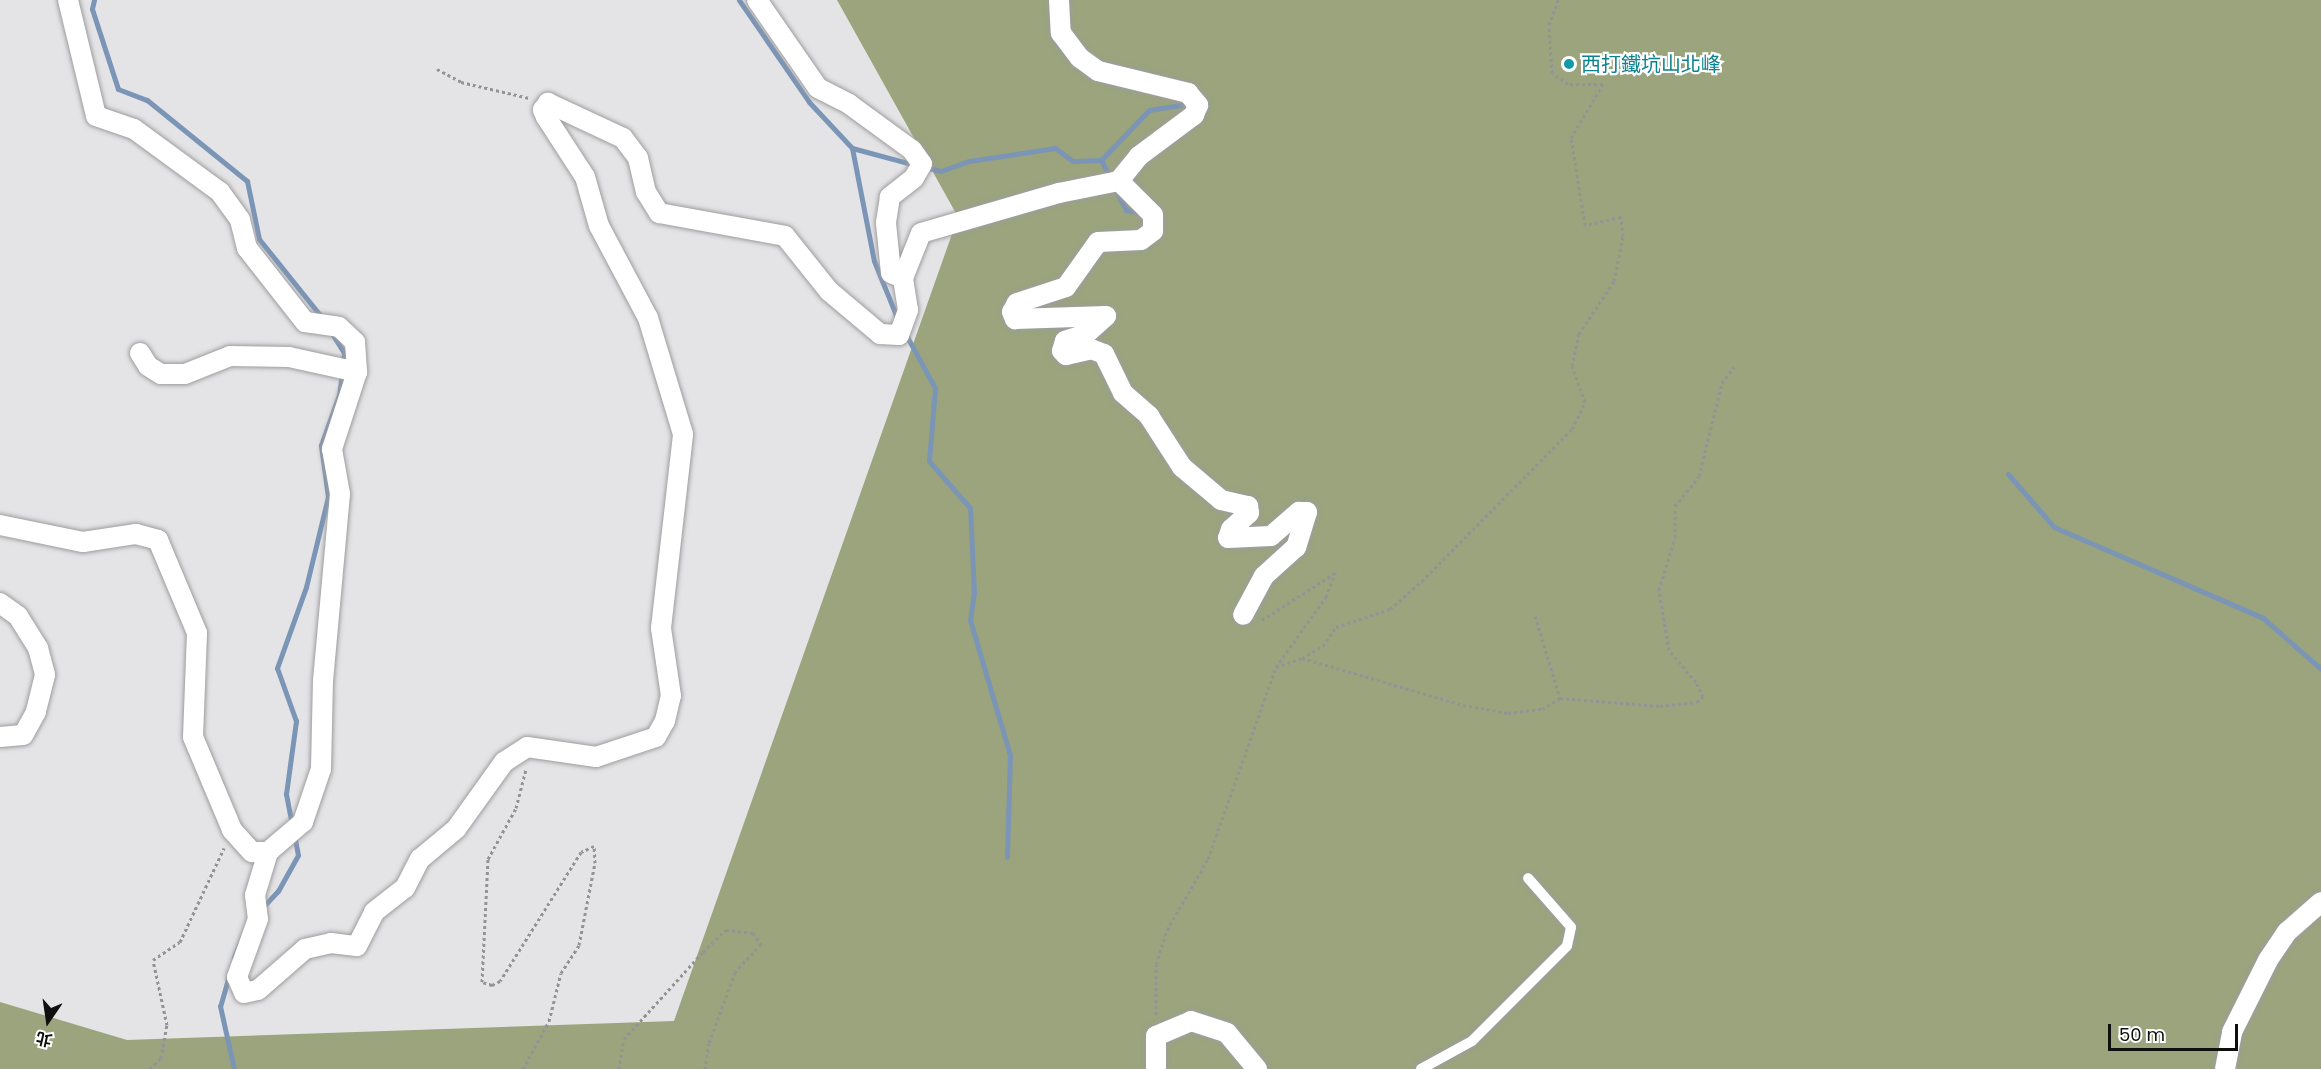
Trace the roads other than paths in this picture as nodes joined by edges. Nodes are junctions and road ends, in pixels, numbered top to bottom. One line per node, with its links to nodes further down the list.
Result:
1 (68, 0): 7 (street)
2 (757, 0): 5 (street)
3 (1059, 0): 4 (street)
4 (1119, 181): 5 (street); 10 (street)
5 (903, 278): 12 (street)
6 (140, 353): 7 (street)
7 (357, 372): 12 (street)
8 (0, 525): 12 (street)
9 (0, 603): 11 (street)
10 (1243, 615)
11 (0, 737)
12 (268, 852)
13 (1528, 878): 17 (lane)
14 (2321, 902): 18 (street)
15 (1156, 1069): 16 (street)
16 (1257, 1069)
17 (1421, 1069)
18 (2225, 1069)

